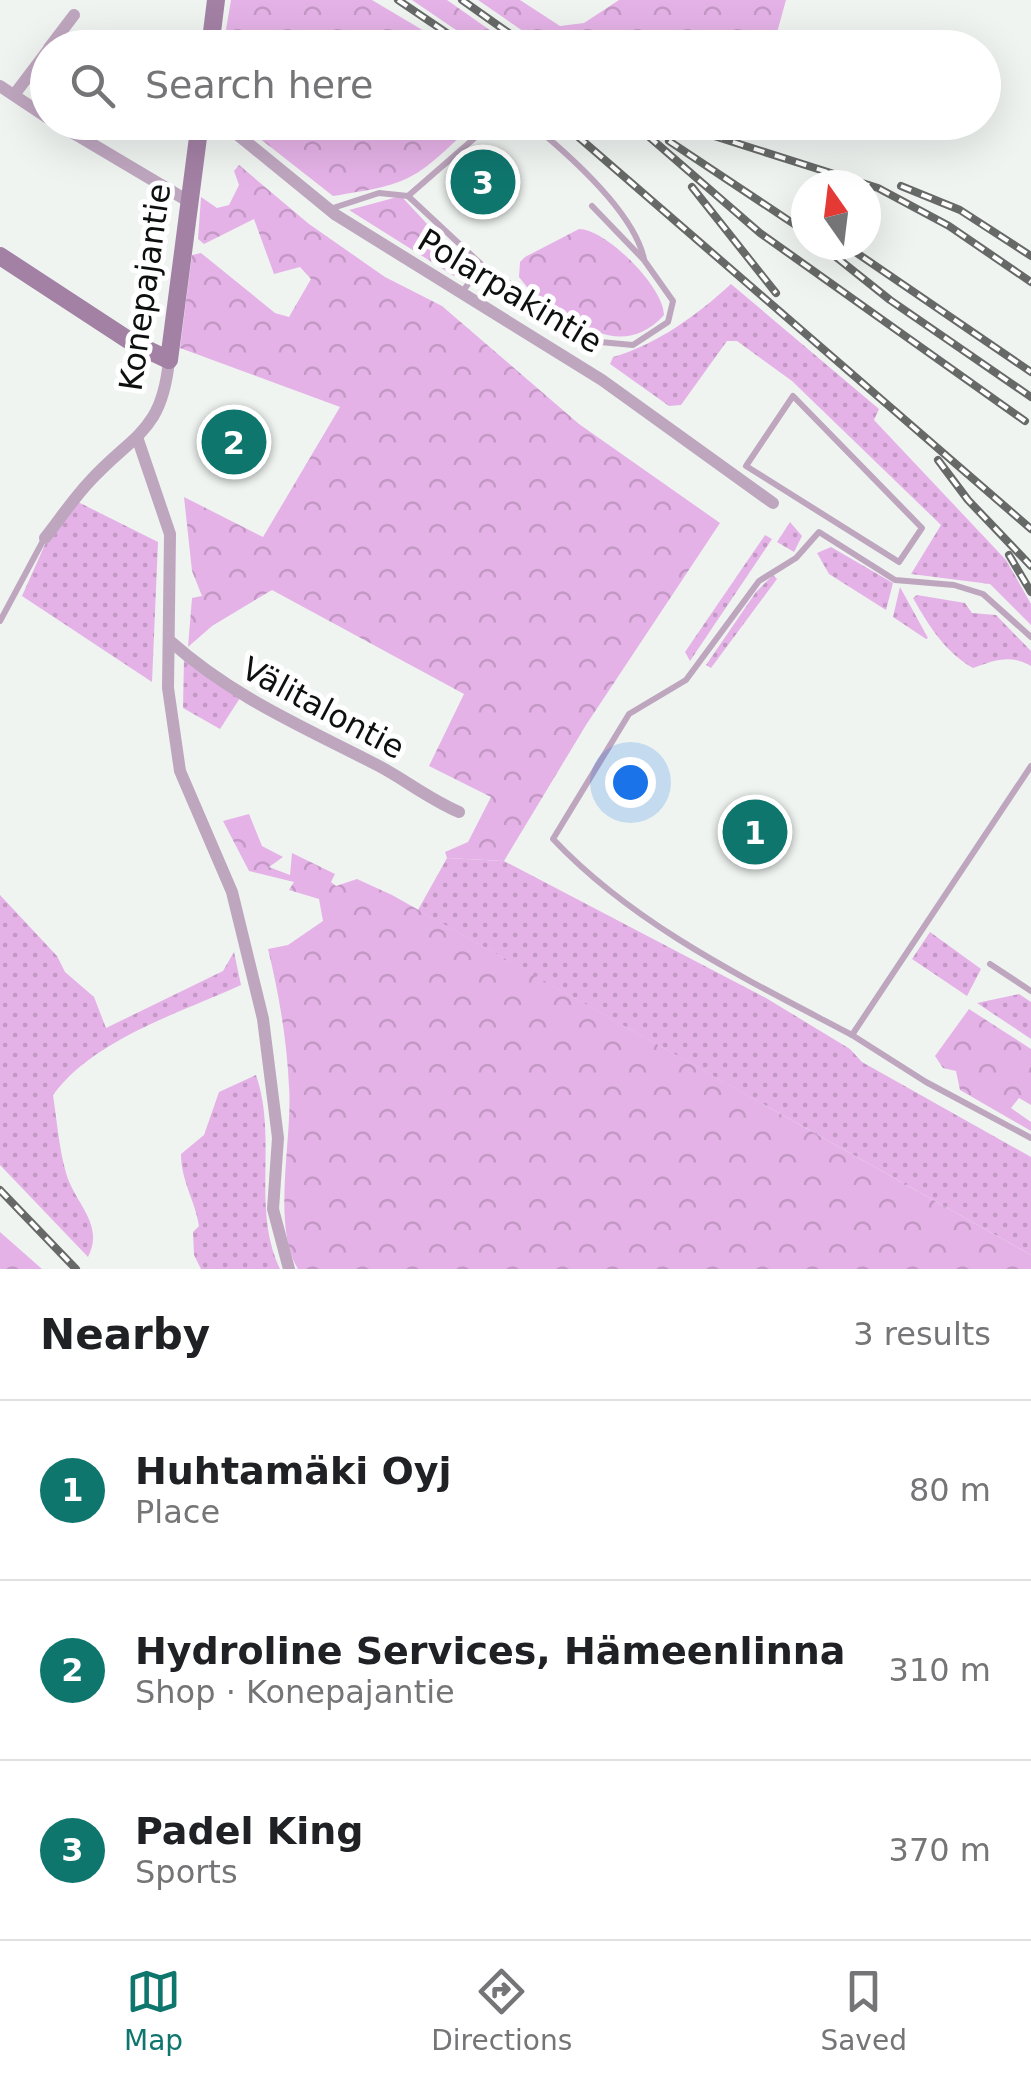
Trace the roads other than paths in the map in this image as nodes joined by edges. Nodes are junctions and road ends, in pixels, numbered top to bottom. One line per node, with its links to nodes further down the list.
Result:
1 (216, 0): 4 (street)
2 (74, 14): 3 (street)
3 (62, 30)
4 (212, 30)
5 (30, 73): 7 (street)
6 (0, 86): 7 (street)
7 (14, 95): 8 (street)
8 (30, 106)
9 (85, 140): 15 (street)
10 (197, 140): 15 (street, Konepajantie)
11 (244, 140): 17 (street, Polarpakintie)
12 (474, 140): 14 (lane)
13 (548, 140): 19 (lane)
14 (408, 196): 17 (lane); 20 (lane)
15 (188, 202): 22 (street, Konepajantie)
16 (592, 206): 19 (lane)
17 (329, 210): 21 (street, Polarpakintie)
18 (0, 256): 22 (street)
19 (644, 260): 20 (lane)
20 (482, 265): 21 (lane)
21 (462, 292): 25 (street, Polarpakintie)
22 (168, 360): 23 (street, Konepajantie)
23 (138, 440): 26 (street, Konepajantie); 29 (street)
24 (775, 484): 24 (lane); 25 (lane)
25 (769, 500)
26 (45, 538): 27 (lane)
27 (0, 621)
28 (1031, 637): 34 (lane)
29 (170, 641): 31 (street, Välitalontie); 36 (street)
30 (1031, 766): 34 (lane)
31 (458, 812)
32 (990, 964): 33 (lane)
33 (1031, 990)
34 (852, 1035): 35 (lane)
35 (1031, 1138)
36 (288, 1269)

